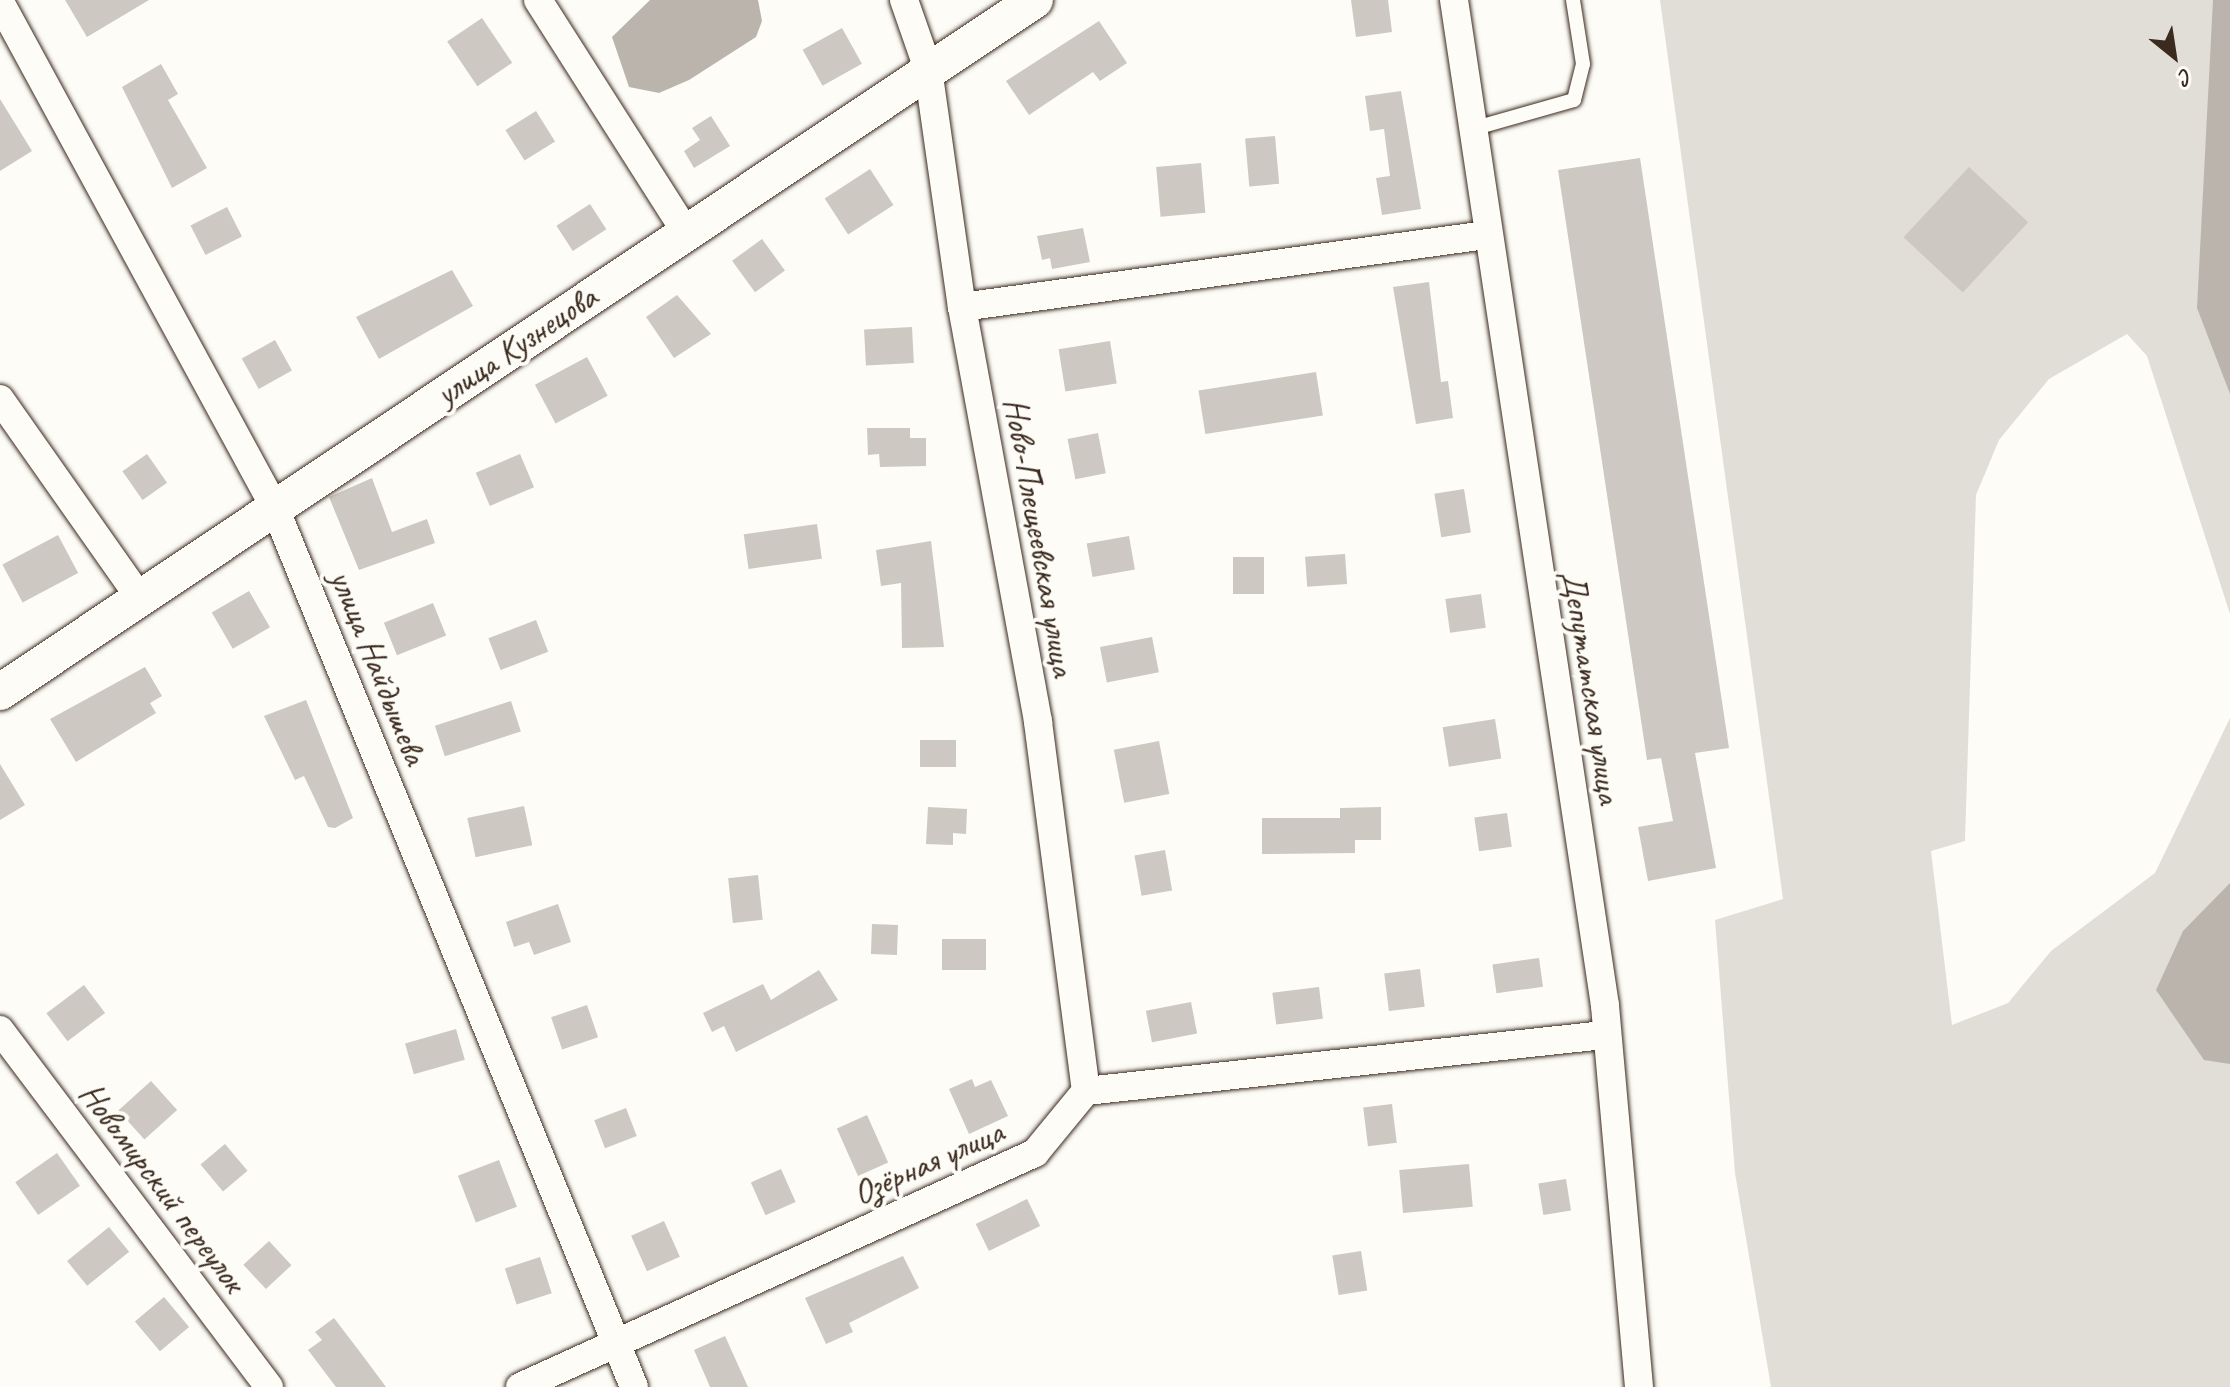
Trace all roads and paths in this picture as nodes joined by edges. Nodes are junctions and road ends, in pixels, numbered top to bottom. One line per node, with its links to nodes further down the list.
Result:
1 (538, 0): 9 (street)
2 (904, 0): 7 (street, Ново-Плещеевская улица)
3 (1035, 0): 7 (street, улица Кузнецова)
4 (1454, 0): 8 (street, Депутатская улица)
5 (1573, 0): 8 (lane)
6 (0, 2): 13 (street, улица Найдышева)
7 (928, 69): 9 (street, улица Кузнецова); 11 (street, Ново-Плещеевская улица)
8 (1472, 129): 10 (street, Депутатская улица)
9 (685, 231): 13 (street, улица Кузнецова)
10 (1486, 235): 11 (street); 17 (street, Депутатская улица)
11 (962, 307): 18 (street, Ново-Плещеевская улица)
12 (0, 399): 14 (street)
13 (275, 508): 14 (street, улица Кузнецова); 19 (street, улица Найдышева)
14 (140, 598): 15 (street, улица Кузнецова)
15 (0, 692)
16 (0, 1030): 20 (street, Новомирский переулок)
17 (1604, 1035): 18 (street); 23 (street, Депутатская улица)
18 (1086, 1091): 19 (street, Озёрная улица)
19 (617, 1343): 21 (street, Озёрная улица); 22 (street, улица Найдышева)
20 (269, 1387)
21 (520, 1387)
22 (634, 1387)
23 (1639, 1387)

